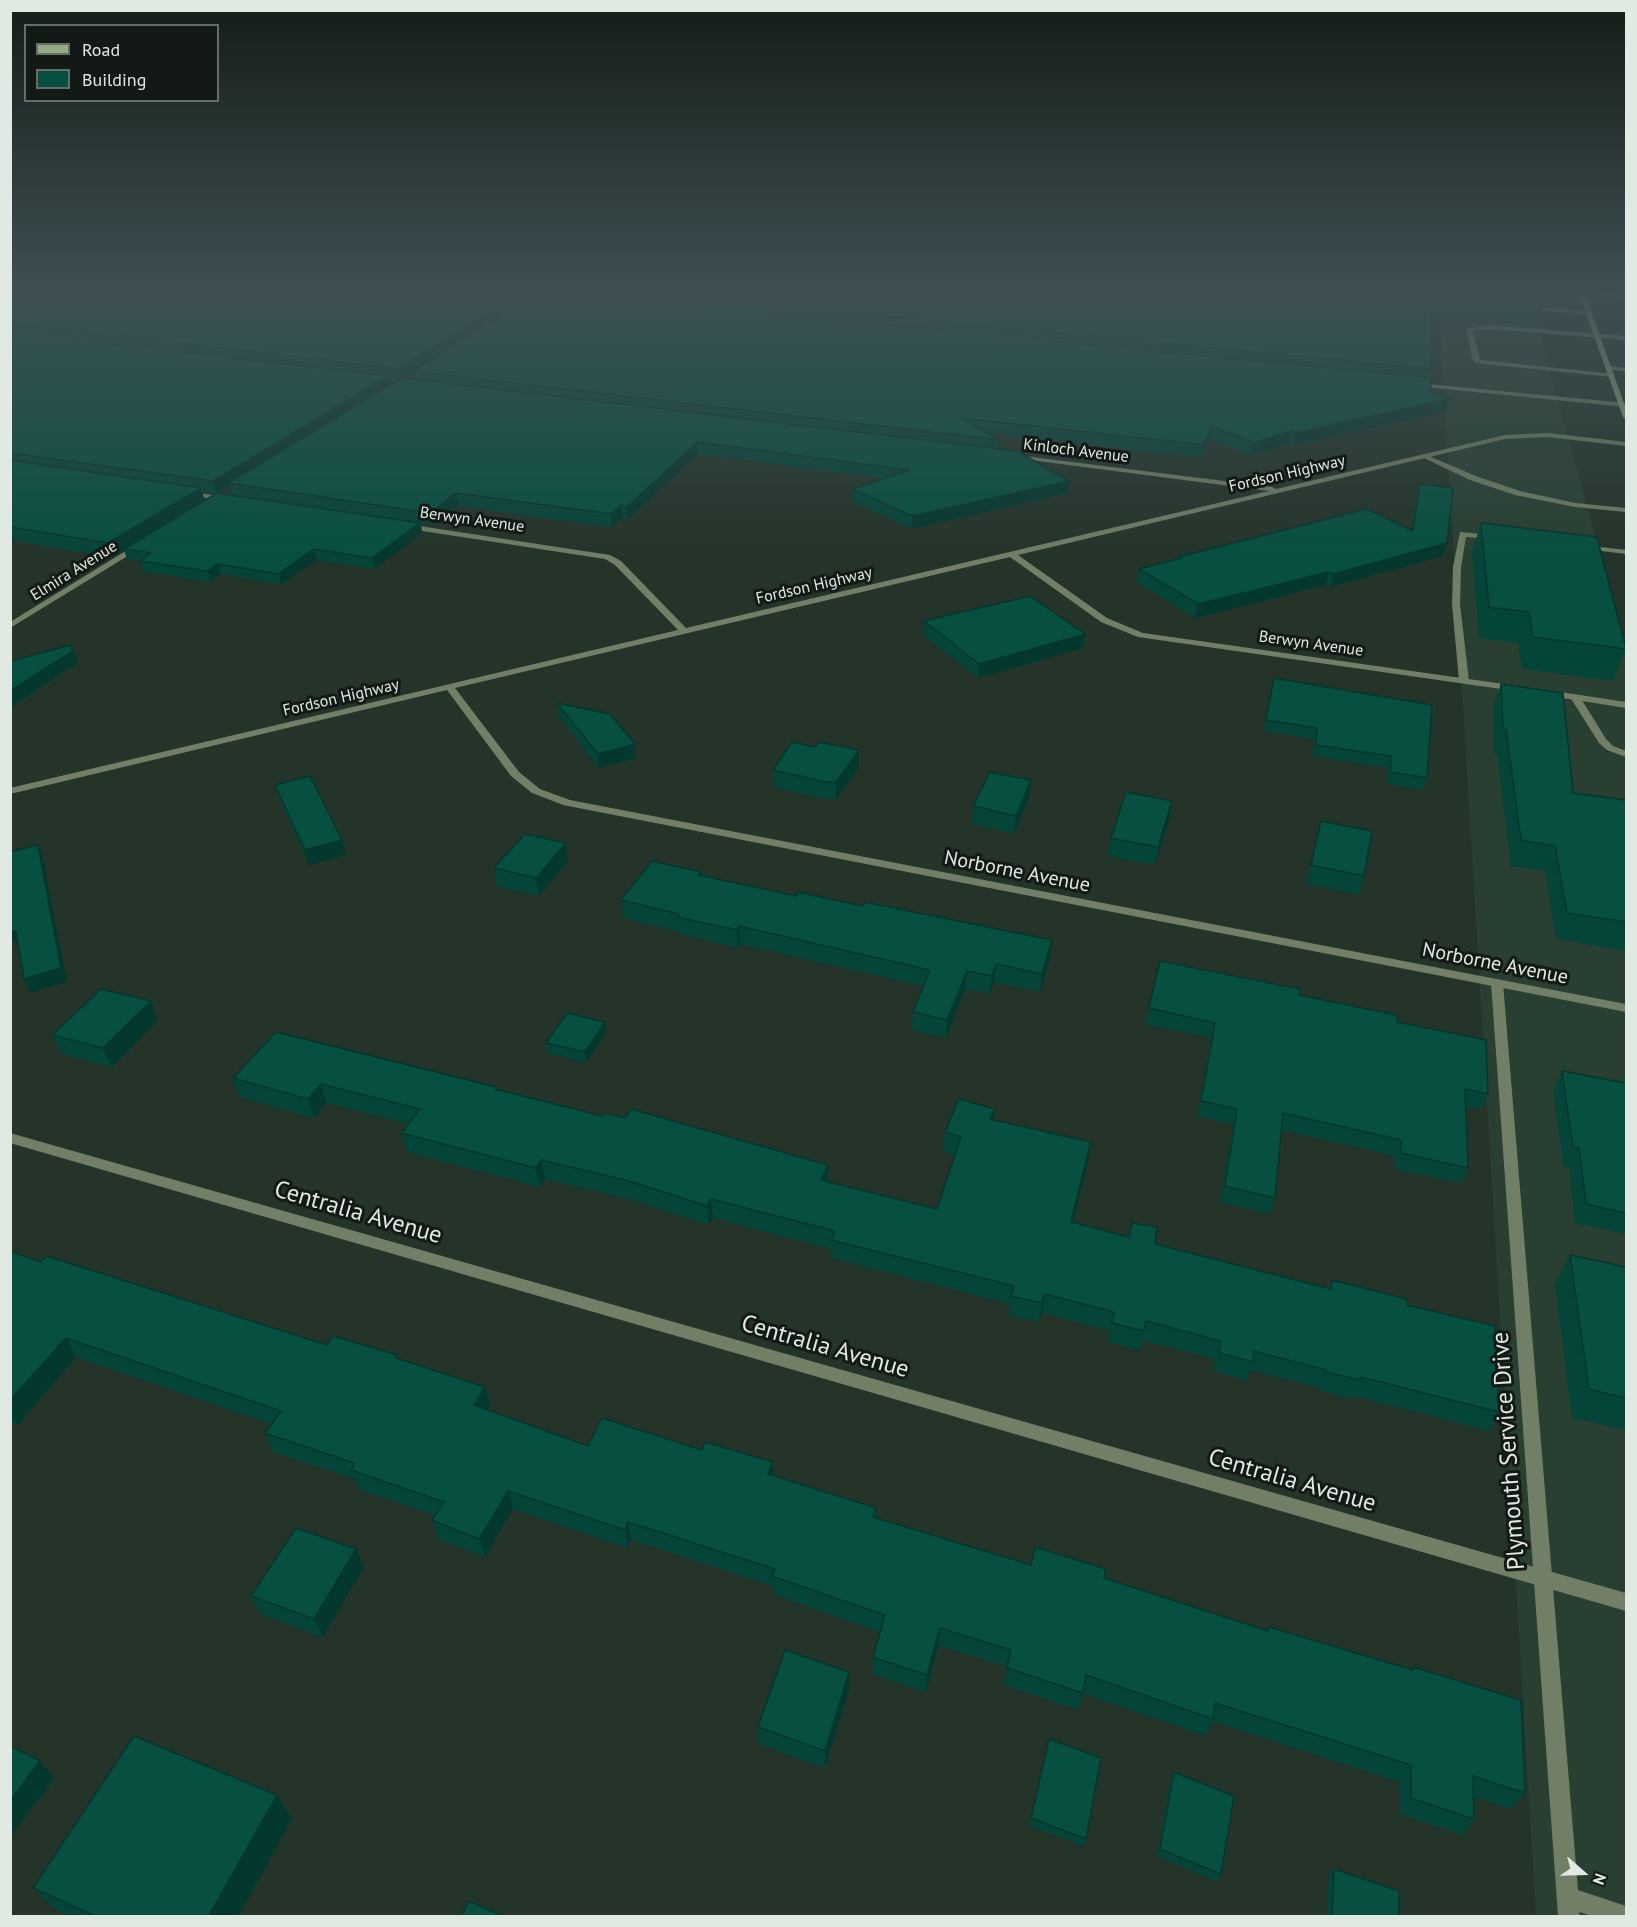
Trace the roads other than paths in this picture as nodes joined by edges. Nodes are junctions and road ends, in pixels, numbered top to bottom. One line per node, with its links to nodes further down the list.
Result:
1 (1615, 381): 3 (main road)
2 (1408, 384): 3 (street)
3 (1624, 405): 4 (main road)
4 (1626, 417)
5 (1626, 444): 6 (street, Fordson Highway)
6 (1424, 456): 8 (street, Fordson Highway); 14 (street)
7 (1012, 457): 8 (street, Kinloch Avenue)
8 (1280, 490): 20 (street, Fordson Highway)
9 (180, 492): 11 (street)
10 (228, 492): 11 (street)
11 (218, 498): 12 (street); 13 (street)
12 (235, 500)
13 (208, 504)
14 (1626, 510)
15 (397, 524): 22 (street, Berwyn Avenue)
16 (1497, 537): 23 (street)
17 (149, 540): 21 (street, Elmira Avenue)
18 (1575, 546): 19 (street)
19 (1626, 552)
20 (1013, 555): 22 (street, Fordson Highway); 23 (street, Berwyn Avenue)
21 (10, 626)
22 (685, 632): 24 (street, Fordson Highway)
23 (1464, 681): 25 (street, Berwyn Avenue)
24 (450, 688): 30 (street, Fordson Highway); 31 (street, Norborne Avenue)
25 (1531, 691)
26 (1542, 692): 27 (street)
27 (1575, 697): 28 (street); 29 (street)
28 (1626, 705)
29 (1626, 754)
30 (10, 791)
31 (1497, 983): 32 (street, Norborne Avenue); 34 (street, Plymouth Service Drive)
32 (1626, 1008)
33 (10, 1138): 34 (street, Centralia Avenue)
34 (1543, 1578): 35 (street, Centralia Avenue); 36 (street, Plymouth Service Drive)
35 (1626, 1602)
36 (1568, 1907): 37 (street)
37 (1624, 1917)

